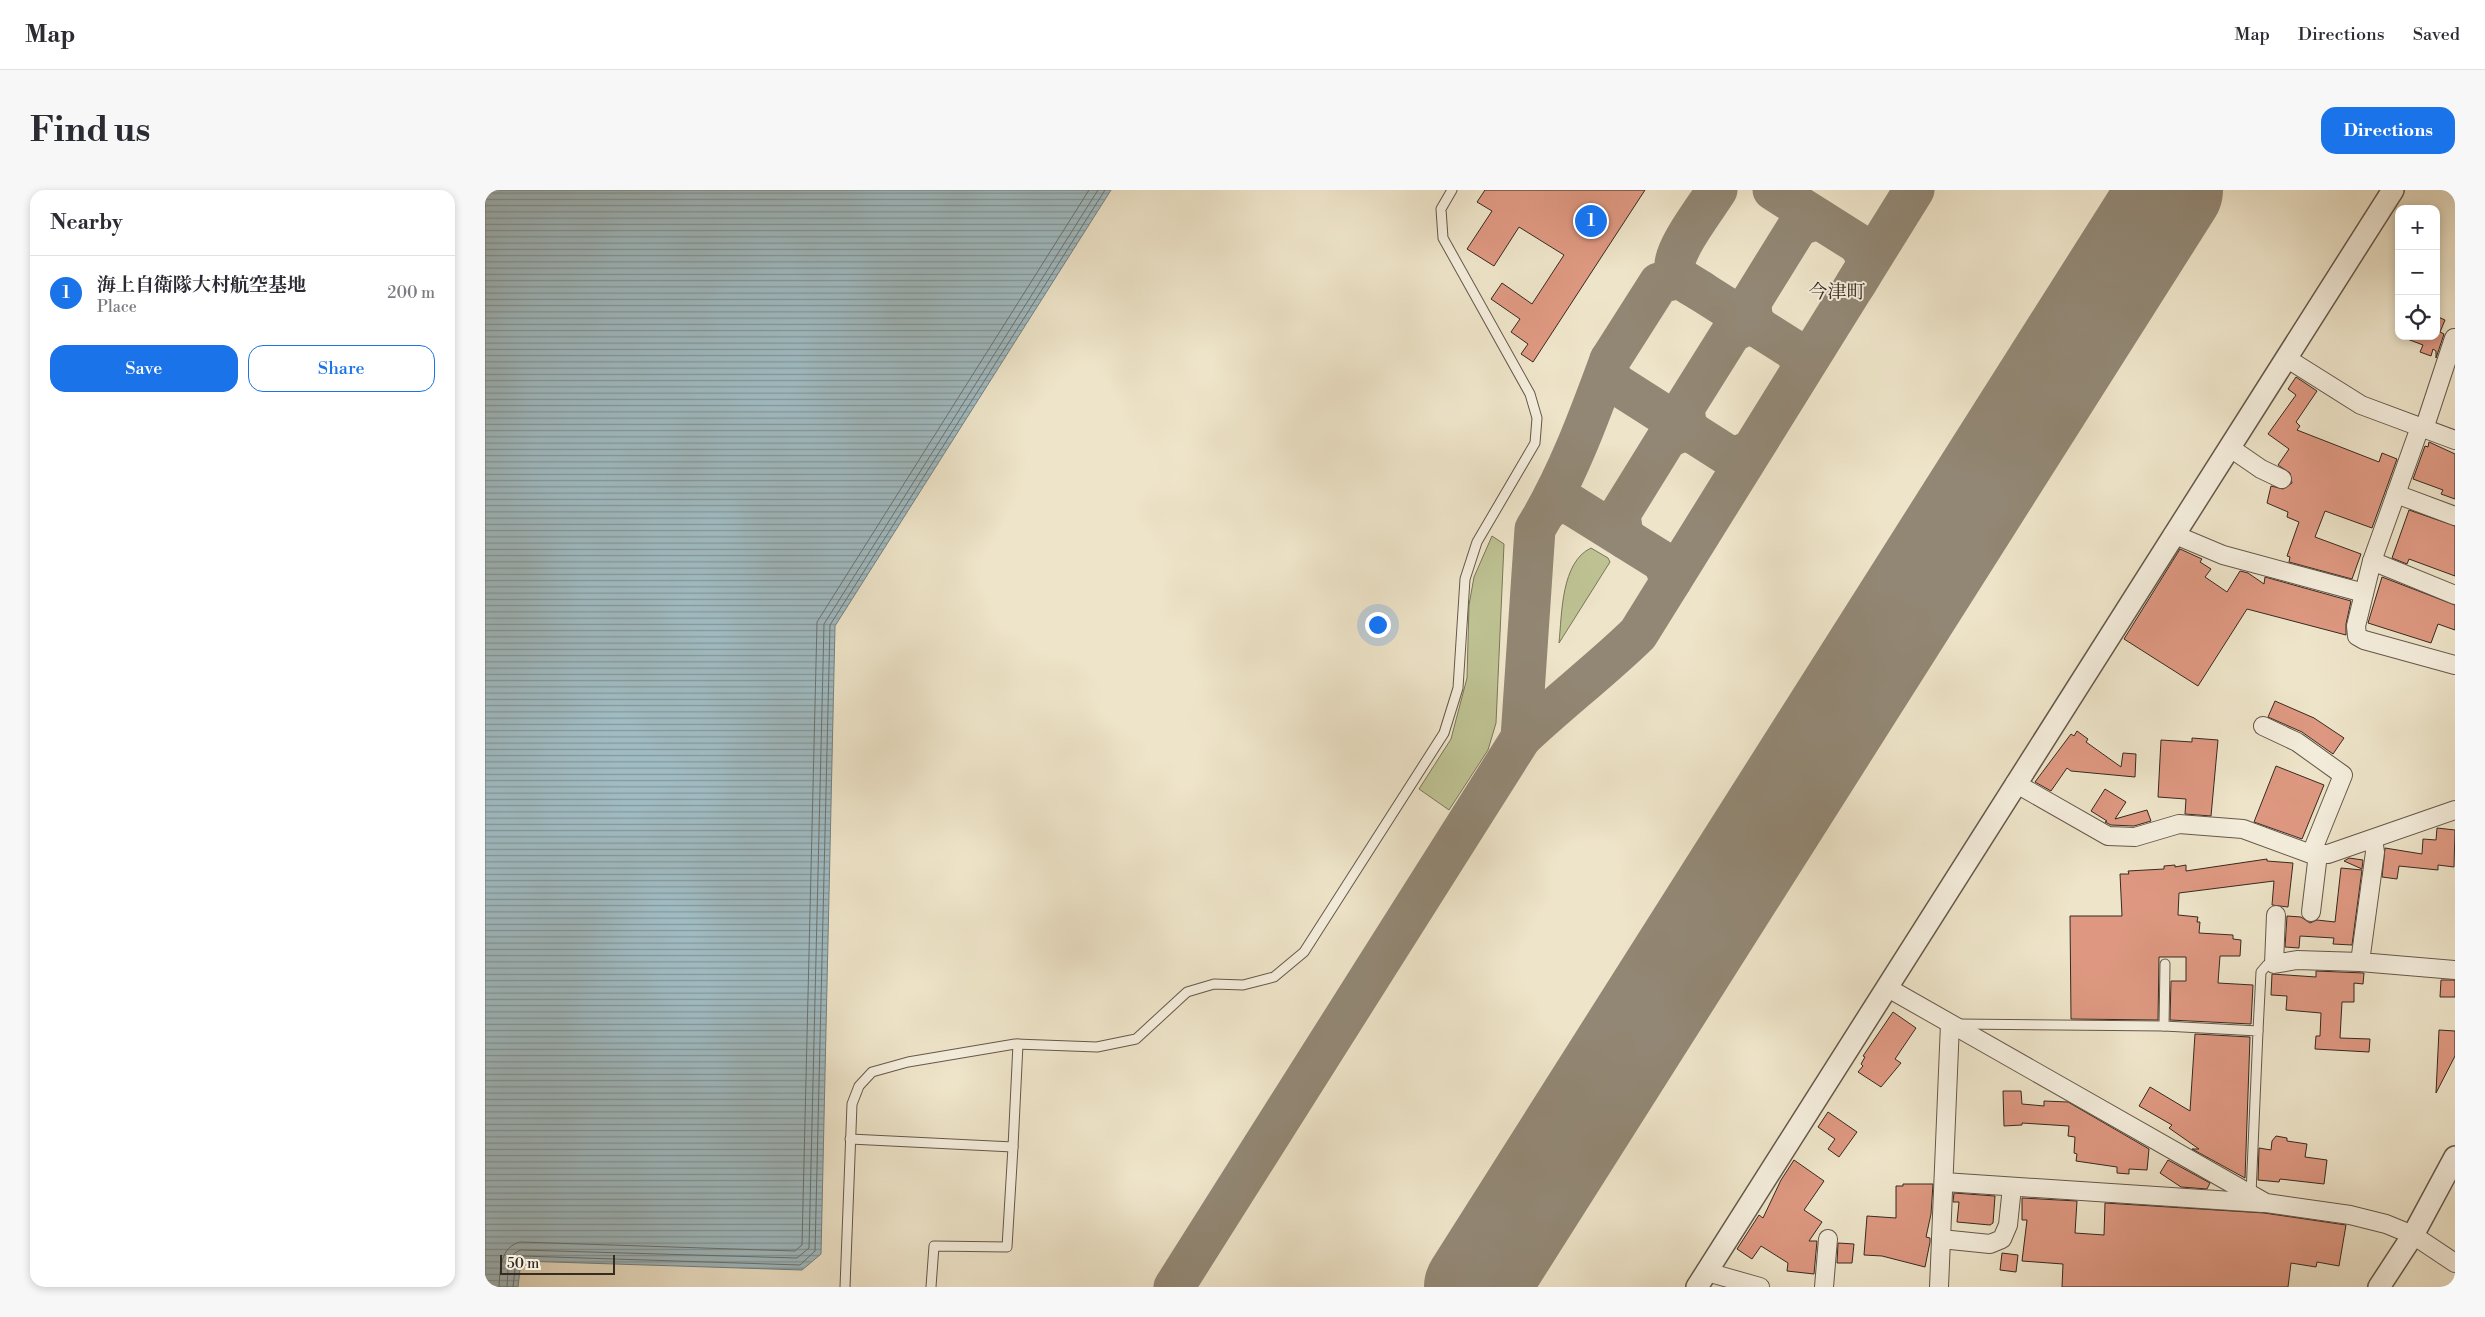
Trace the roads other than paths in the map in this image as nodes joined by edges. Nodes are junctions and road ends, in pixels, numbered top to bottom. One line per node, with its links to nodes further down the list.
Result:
1 (1452, 190): 31 (lane)
2 (2393, 190): 4 (street)
3 (2454, 338): 5 (street)
4 (2286, 358): 5 (street); 7 (street)
5 (2422, 428): 6 (street); 9 (street)
6 (2455, 440)
7 (2229, 447): 8 (street); 11 (street)
8 (2282, 478)
9 (2396, 494): 10 (street); 12 (street)
10 (2455, 516)
11 (2173, 534): 13 (street); 17 (street)
12 (2372, 562): 13 (street); 14 (street)
13 (2364, 593): 15 (street)
14 (2455, 595)
15 (2455, 665)
16 (2263, 726): 20 (street)
17 (2015, 783): 20 (street); 27 (street)
18 (2455, 810): 19 (street)
19 (2373, 839): 20 (street); 23 (street)
20 (2315, 854): 21 (street)
21 (2311, 912)
22 (2276, 915): 25 (street)
23 (2360, 962): 25 (street); 26 (street)
24 (2165, 964): 29 (lane)
25 (2274, 964): 30 (lane)
26 (2455, 970)
27 (1888, 988): 28 (street); 42 (street)
28 (1950, 1024): 29 (lane); 35 (street); 37 (street)
29 (2164, 1026): 30 (lane)
30 (2258, 1030): 37 (lane)
31 (1018, 1044): 32 (lane); 33 (lane)
32 (850, 1140): 33 (lane); 43 (lane)
33 (1013, 1147): 44 (lane)
34 (2455, 1157): 38 (street)
35 (1944, 1182): 36 (street); 40 (street)
36 (2012, 1186): 37 (street); 40 (street)
37 (2259, 1198): 38 (street)
38 (2413, 1235): 41 (street); 48 (street)
39 (1828, 1239): 46 (street)
40 (1941, 1239): 47 (street)
41 (2455, 1263)
42 (1702, 1279): 45 (street)
43 (845, 1287)
44 (931, 1287)
45 (1760, 1287)
46 (1824, 1287)
47 (1939, 1287)
48 (2379, 1287)

